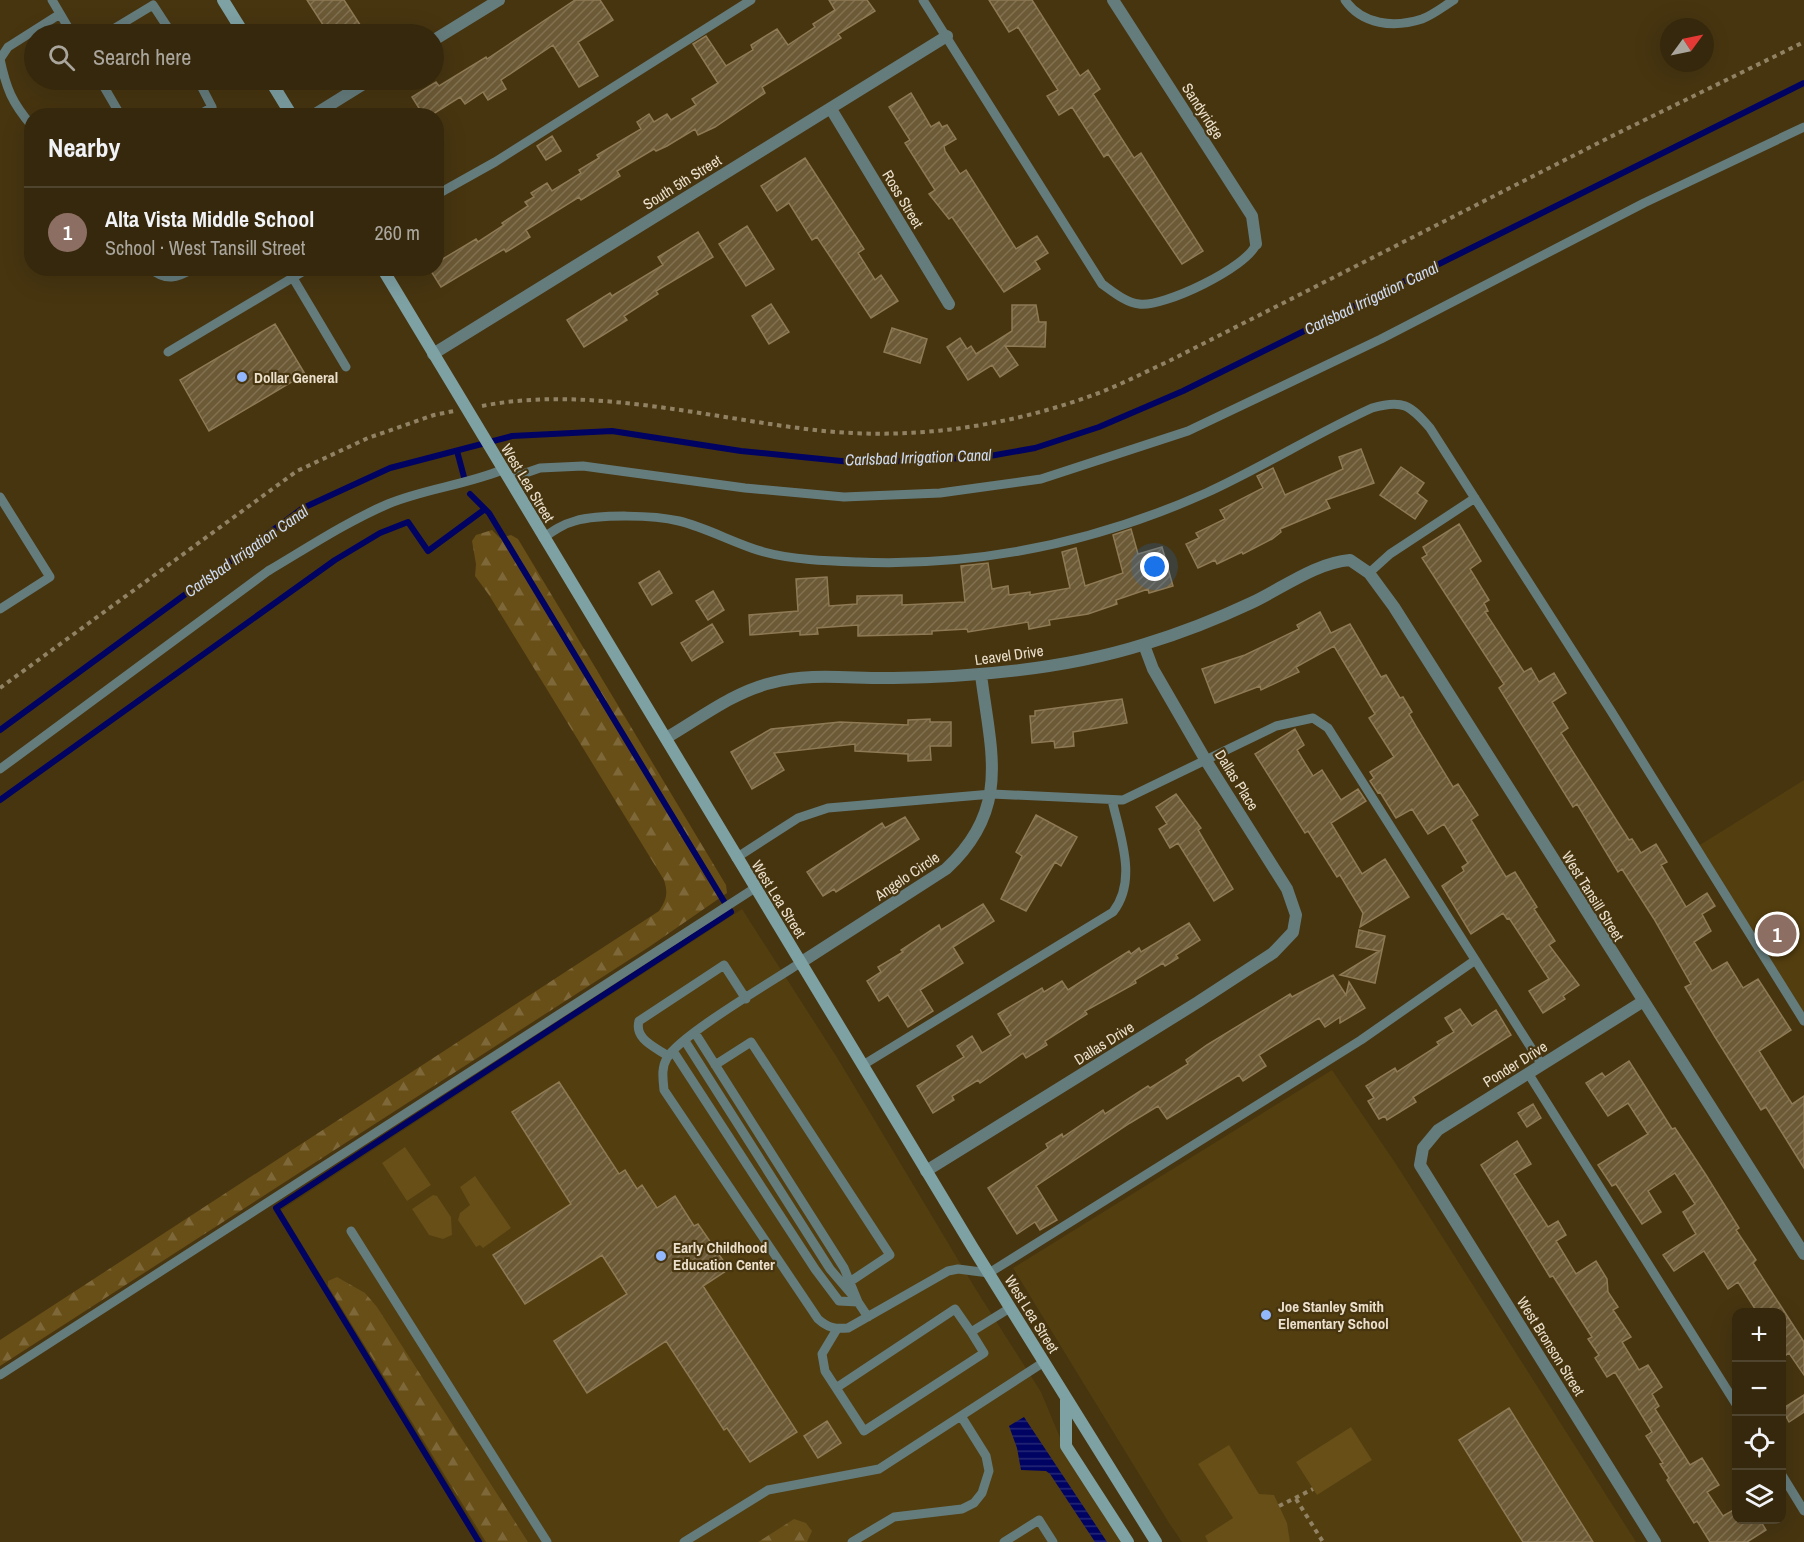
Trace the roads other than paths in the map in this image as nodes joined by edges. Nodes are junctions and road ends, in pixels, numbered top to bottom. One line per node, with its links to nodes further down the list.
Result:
1 (52, 0): 10 (lane)
2 (499, 0): 16 (street)
3 (751, 0): 31 (lane)
4 (923, 0): 18 (lane)
5 (1113, 0): 32 (street, Sandyridge)
6 (1345, 0): 7 (lane)
7 (1454, 0)
8 (157, 2): 13 (lane); 14 (lane)
9 (228, 2): 15 (main road)
10 (60, 14): 11 (lane); 12 (lane)
11 (44, 24)
12 (66, 24)
13 (121, 24)
14 (167, 24)
15 (239, 24)
16 (444, 34)
17 (24, 36): 23 (lane)
18 (947, 36): 28 (street, South 5th Street); 32 (lane)
19 (105, 90): 24 (lane)
20 (203, 90): 25 (lane)
21 (276, 90): 26 (main road)
22 (354, 90): 27 (street)
23 (3, 91): 29 (lane)
24 (116, 108)
25 (212, 108)
26 (287, 108)
27 (325, 108)
28 (831, 109): 38 (street, Ross Street); 40 (street, South 5th Street)
29 (24, 117)
30 (1804, 127): 42 (lane)
31 (444, 191)
32 (1256, 244)
33 (161, 276): 34 (lane)
34 (180, 276)
35 (296, 276): 37 (lane)
36 (387, 276): 40 (main road, West Lea Street)
37 (293, 278): 39 (lane); 41 (lane)
38 (949, 304)
39 (168, 352)
40 (433, 354): 42 (main road, West Lea Street)
41 (346, 367)
42 (505, 474): 47 (main road, West Lea Street); 55 (lane)
43 (0, 497): 45 (lane)
44 (1475, 498): 47 (lane); 49 (lane); 65 (lane)
45 (9, 512): 46 (lane); 50 (lane)
46 (0, 518)
47 (543, 538): 53 (main road, West Lea Street)
48 (1350, 560): 49 (street, West Tansill Street); 51 (street, Leavel Drive)
49 (1370, 573): 64 (street, West Tansill Street)
50 (0, 609)
51 (1144, 645): 52 (street, Leavel Drive); 54 (street, Dallas Place)
52 (981, 675): 53 (street, Leavel Drive); 56 (street, Angelo Circle)
53 (666, 738): 58 (main road, West Lea Street)
54 (1205, 759): 57 (lane); 60 (street, Dallas Place); 61 (lane)
55 (0, 770)
56 (992, 794): 57 (lane); 58 (lane); 62 (street, Angelo Circle)
57 (1112, 800): 70 (lane)
58 (736, 858): 59 (main road, West Lea Street)
59 (755, 888): 62 (main road, West Lea Street); 85 (lane)
60 (1293, 932): 74 (street, Dallas Drive)
61 (1474, 961): 71 (lane); 77 (lane)
62 (800, 963): 63 (lane); 70 (main road, West Lea Street)
63 (746, 999): 66 (lane); 68 (lane)
64 (1642, 1002): 71 (street, Ponder Drive); 76 (street, West Tansill Street)
65 (1804, 1021)
66 (695, 1033): 67 (lane); 69 (lane)
67 (685, 1041): 68 (lane); 79 (lane)
68 (671, 1053): 79 (lane); 82 (lane)
69 (715, 1065): 78 (lane); 78 (lane)
70 (863, 1065): 74 (main road, West Lea Street)
71 (1542, 1065): 72 (street, Ponder Drive)
72 (1528, 1073): 73 (street, Ponder Drive); 87 (lane)
73 (1420, 1165): 99 (street, West Bronson Street)
74 (926, 1171): 77 (main road, West Lea Street)
75 (351, 1231): 92 (lane)
76 (1804, 1254)
77 (988, 1273): 80 (main road, West Lea Street); 81 (lane)
78 (850, 1281): 79 (lane)
79 (858, 1302): 81 (lane)
80 (1010, 1308): 83 (lane); 84 (main road, West Lea Street)
81 (868, 1317): 82 (lane)
82 (837, 1329): 86 (lane)
83 (971, 1332): 86 (lane); 86 (lane)
84 (1044, 1362): 88 (main road, West Lea Street); 89 (lane)
85 (0, 1375)
86 (836, 1388)
87 (1732, 1396)
88 (1066, 1399): 97 (main road); 98 (main road, West Lea Street)
89 (961, 1416): 93 (lane); 94 (lane)
90 (1786, 1482): 91 (lane)
91 (1804, 1511)
92 (547, 1542)
93 (684, 1542)
94 (852, 1542)
95 (1004, 1542): 96 (lane)
96 (1053, 1542)
97 (1128, 1542)
98 (1156, 1542)
99 (1655, 1542)

